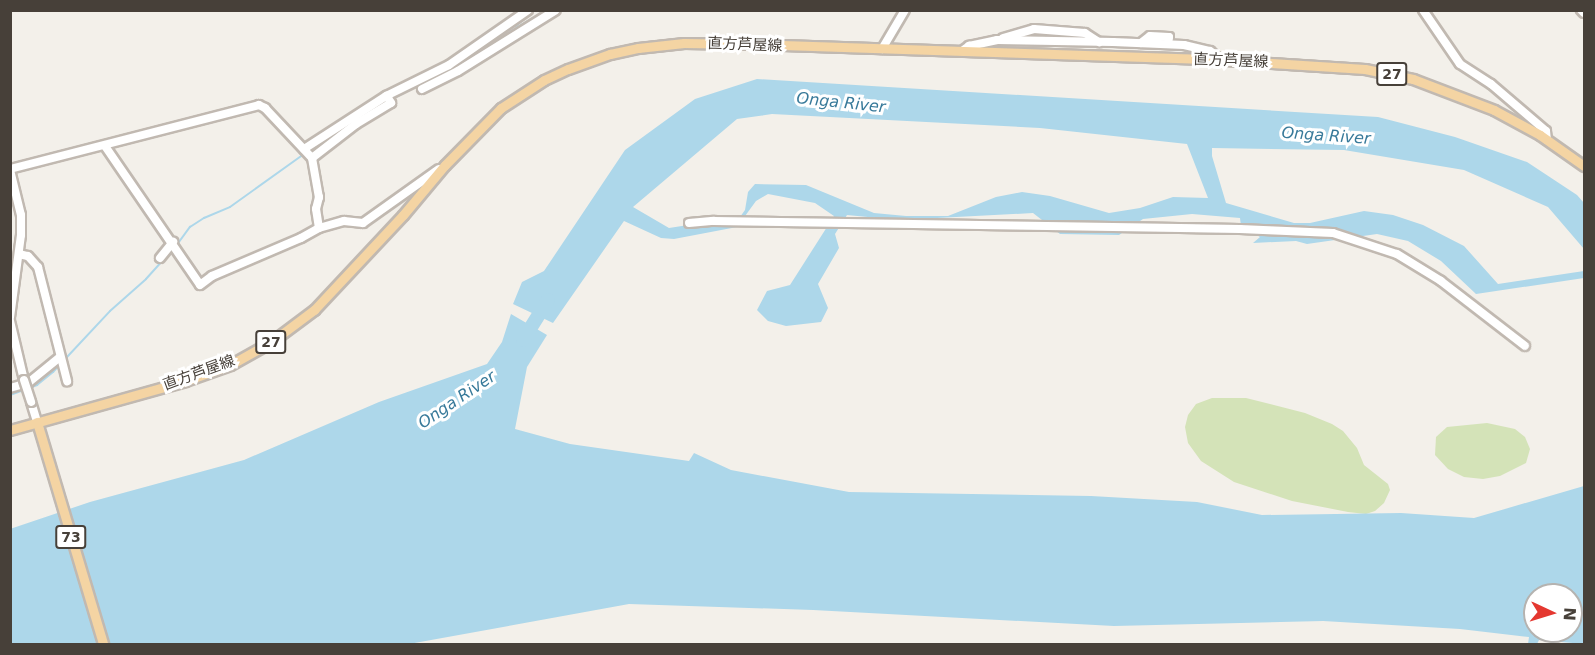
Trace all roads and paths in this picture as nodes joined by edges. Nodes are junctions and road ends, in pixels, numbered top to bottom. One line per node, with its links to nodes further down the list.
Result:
1 (528, 10): 9 (street)
2 (556, 10): 8 (street)
3 (905, 10): 5 (street)
4 (1423, 10): 10 (street)
5 (882, 49): 6 (main road, 直方芦屋線 / 27); 13 (main road, 直方芦屋線 / 27)
6 (962, 51): 7 (main road, 直方芦屋線 / 27); 7 (street)
7 (1219, 59): 10 (main road, 直方芦屋線 / 27)
8 (422, 89)
9 (389, 98): 12 (street); 12 (street)
10 (1547, 140): 14 (main road, 直方芦屋線 / 27)
11 (105, 146): 12 (street); 15 (street); 18 (street)
12 (308, 153): 17 (street)
13 (445, 165): 17 (street); 26 (main road, 直方芦屋線 / 27)
14 (1584, 166)
15 (10, 170): 19 (street)
16 (689, 223): 22 (street)
17 (319, 228): 18 (street)
18 (175, 245): 20 (street)
19 (19, 254): 21 (street); 23 (street)
20 (160, 258)
21 (10, 319): 26 (street, bridge)
22 (1525, 346)
23 (60, 357): 24 (street); 25 (street)
24 (67, 381)
25 (10, 388)
26 (38, 426): 27 (main road, 直方芦屋線 / 27); 28 (main road, 73)
27 (10, 430)
28 (103, 645)

